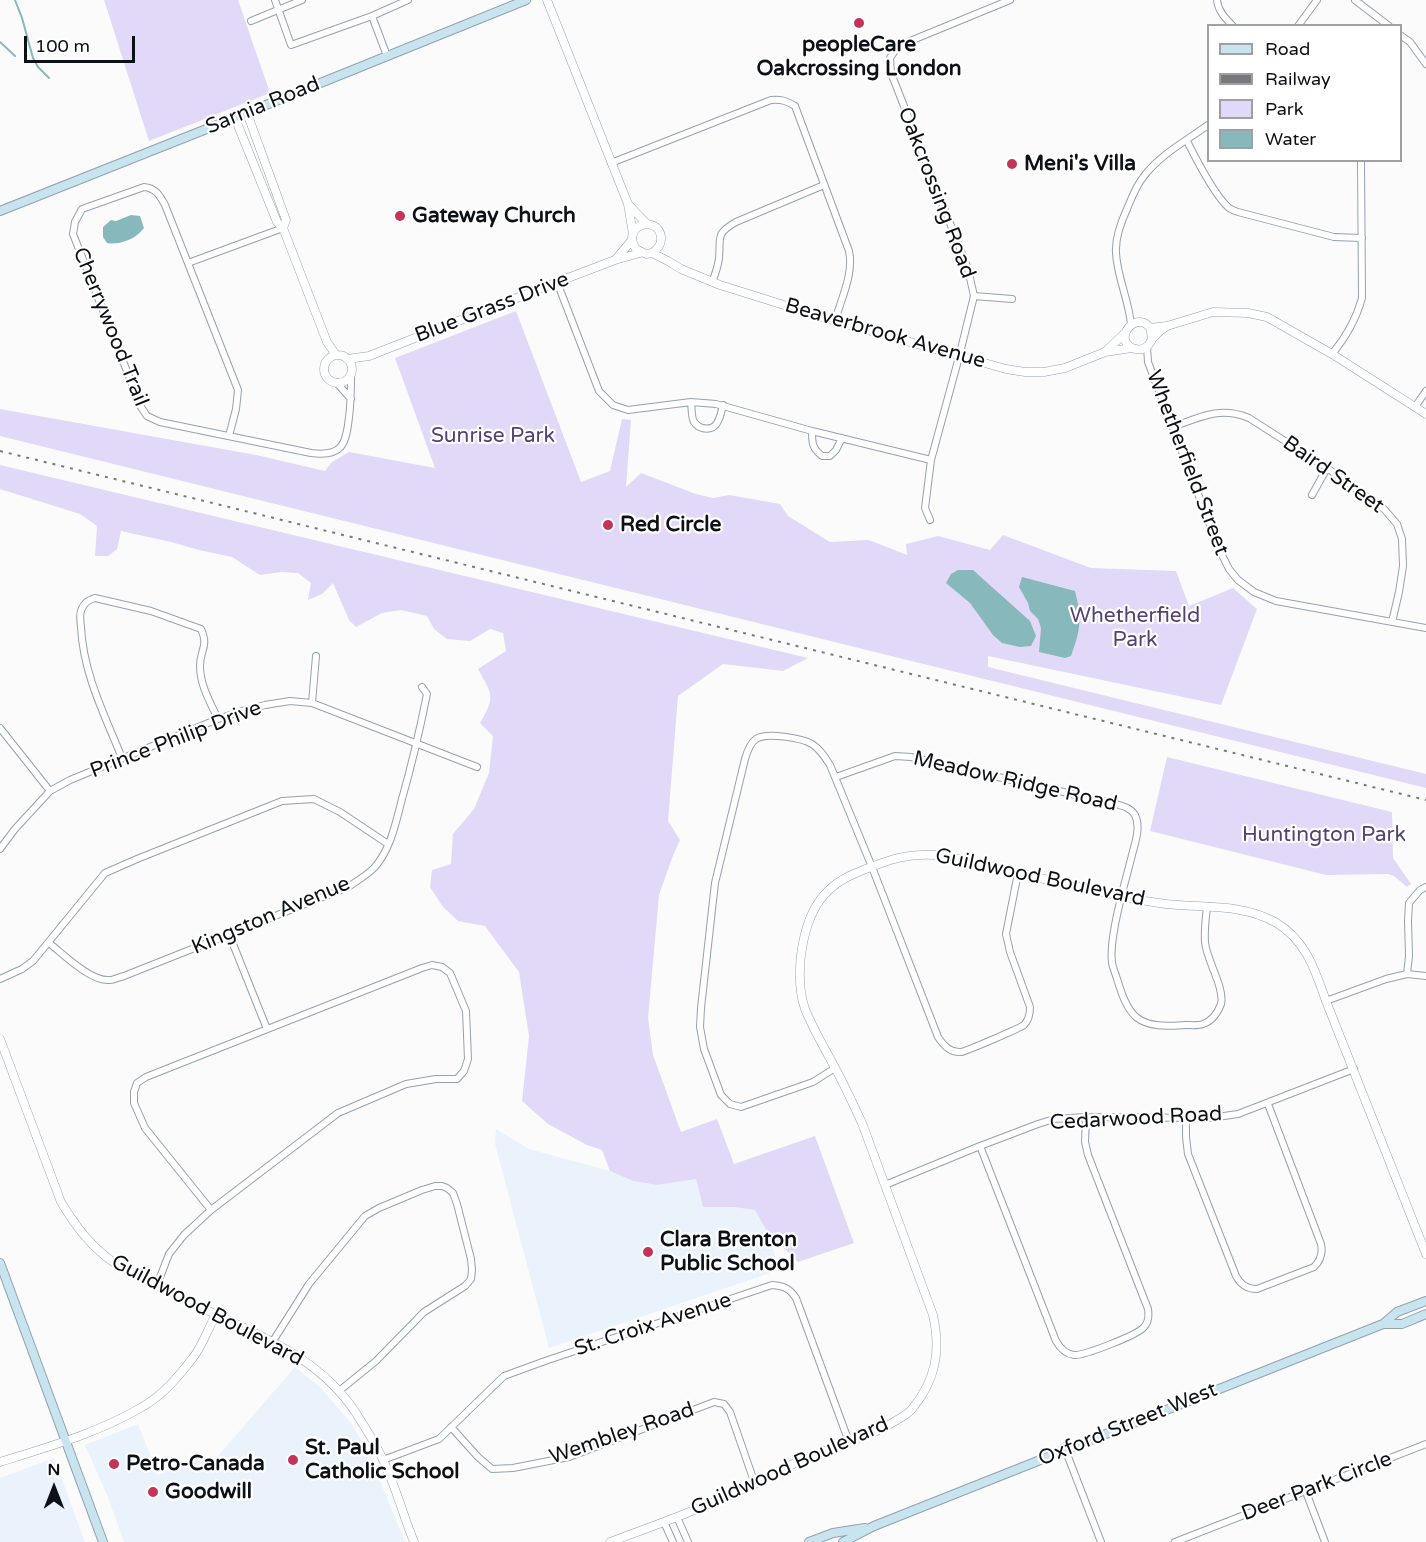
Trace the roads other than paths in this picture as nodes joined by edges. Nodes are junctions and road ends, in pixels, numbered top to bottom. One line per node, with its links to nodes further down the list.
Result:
1 (275, 0): 10 (street)
2 (302, 0): 10 (street)
3 (408, 0): 11 (street)
4 (525, 0): 17 (main road, Sarnia Road)
5 (547, 0): 24 (street)
6 (1010, 0): 40 (street, Oakcrossing Road)
7 (1217, 0): 13 (street)
8 (1317, 0): 14 (street)
9 (1355, 0): 15 (street)
10 (279, 9): 11 (street); 12 (street)
11 (372, 16): 17 (street)
12 (251, 21)
13 (1231, 24)
14 (1299, 24)
15 (1386, 24)
16 (1402, 36): 18 (street)
17 (387, 56): 19 (main road, Sarnia Road)
18 (1426, 64)
19 (247, 113): 20 (main road, Sarnia Road); 29 (street)
20 (235, 118): 27 (main road, Sarnia Road); 29 (street)
21 (1207, 126): 22 (street)
22 (1187, 141): 31 (street); 42 (street)
23 (1361, 162): 31 (street)
24 (611, 163): 25 (street); 26 (street)
25 (824, 185): 39 (street); 43 (street)
26 (628, 204): 28 (street); 30 (street)
27 (0, 211)
28 (647, 224): 30 (street); 32 (street)
29 (284, 228): 37 (street); 54 (street)
30 (632, 237): 33 (street); 35 (street, Blue Grass Drive)
31 (1362, 238): 52 (street)
32 (661, 244): 34 (street); 36 (street)
33 (640, 253): 34 (street); 35 (street, Blue Grass Drive)
34 (652, 253): 36 (street, Beaverbrook Avenue)
35 (615, 260): 38 (street, Blue Grass Drive)
36 (668, 261): 39 (street, Beaverbrook Avenue)
37 (188, 264): 68 (street, Cherrywood Trail); 68 (street, Cherrywood Trail)
38 (558, 282): 53 (street, Blue Grass Drive); 62 (street)
39 (712, 282): 43 (street, Beaverbrook Avenue)
40 (974, 296): 41 (street); 55 (street, Oakcrossing Road)
41 (1012, 299)
42 (1130, 310): 44 (street); 45 (street)
43 (835, 321): 55 (street, Beaverbrook Avenue)
44 (1131, 325): 45 (street); 47 (street)
45 (1146, 325): 46 (street); 48 (street)
46 (1167, 326): 48 (street); 52 (street)
47 (1125, 333): 50 (street); 51 (street, Beaverbrook Avenue)
48 (1152, 337): 49 (street)
49 (1147, 347): 50 (street); 57 (street, Whetherfield Street)
50 (1134, 349): 51 (street, Beaverbrook Avenue); 57 (street, Whetherfield Street)
51 (1106, 352): 55 (street, Beaverbrook Avenue)
52 (1332, 354): 64 (street)
53 (369, 356): 56 (street, Blue Grass Drive); 58 (street, Blue Grass Drive)
54 (332, 357): 56 (street); 59 (street)
55 (959, 357): 70 (street, Oakcrossing Road)
56 (347, 359): 58 (street)
57 (1148, 362): 66 (street, Whetherfield Street)
58 (351, 372): 59 (street); 61 (street, Cherrywood Trail)
59 (336, 382): 61 (street)
60 (1426, 391): 64 (street)
61 (351, 399): 68 (street, Cherrywood Trail)
62 (691, 402): 63 (street); 63 (street)
63 (723, 405): 67 (street)
64 (1415, 407): 65 (street)
65 (1426, 414)
66 (1173, 427): 71 (street, Baird Street); 74 (street, Whetherfield Street)
67 (812, 431): 69 (street); 69 (street)
68 (230, 436)
69 (842, 438): 70 (street)
70 (931, 460): 73 (street, Oakcrossing Road)
71 (1327, 468): 72 (street); 74 (street, Baird Street)
72 (1312, 495)
73 (930, 520)
74 (1392, 622): 75 (street, Whetherfield Street)
75 (1426, 628)
76 (316, 656): 78 (street)
77 (422, 687): 81 (street, Kingston Avenue)
78 (312, 703): 79 (street, Prince Philip Drive); 81 (street, Prince Philip Drive)
79 (218, 719): 82 (street, Prince Philip Drive); 82 (street)
80 (0, 728): 85 (street)
81 (418, 743): 83 (street, Prince Philip Drive); 86 (street, Kingston Avenue)
82 (122, 758): 85 (street, Prince Philip Drive)
83 (477, 767)
84 (836, 777): 88 (street); 91 (street, Meadow Ridge Road); 101 (street)
85 (51, 791): 87 (street, Prince Philip Drive)
86 (388, 844): 93 (street, Kingston Avenue); 94 (street)
87 (0, 849)
88 (872, 867): 89 (street, Guildwood Boulevard); 89 (street); 101 (street, Guildwood Boulevard)
89 (1018, 873): 91 (street, Guildwood Boulevard)
90 (1426, 887): 95 (street)
91 (1122, 896): 92 (street, Guildwood Boulevard); 92 (street, Meadow Ridge Road)
92 (1207, 906): 98 (street, Guildwood Boulevard)
93 (229, 934): 94 (street, Kingston Avenue); 99 (street)
94 (49, 943): 97 (street)
95 (1407, 974): 96 (street); 98 (street)
96 (1426, 976)
97 (0, 979)
98 (1326, 1001): 102 (street, Guildwood Boulevard)
99 (267, 1029): 108 (street); 108 (street)
100 (0, 1038): 111 (street, Guildwood Boulevard)
101 (835, 1068): 107 (street, Guildwood Boulevard)
102 (1354, 1069): 103 (street, Cedarwood Road); 109 (street, Guildwood Boulevard)
103 (1268, 1104): 105 (street, Cedarwood Road); 105 (street)
104 (1086, 1117): 105 (street, Cedarwood Road); 106 (street, Cedarwood Road); 106 (street)
105 (1186, 1118)
106 (980, 1146): 107 (street, Cedarwood Road)
107 (885, 1185): 120 (street, Guildwood Boulevard)
108 (211, 1210): 111 (street)
109 (1426, 1254)
110 (0, 1263): 119 (main road)
111 (157, 1285): 113 (street, Guildwood Boulevard)
112 (1426, 1301): 115 (main road, Oxford Street West)
113 (216, 1314): 116 (street, Guildwood Boulevard); 119 (street)
114 (1426, 1314): 115 (main road, Oxford Street West)
115 (1383, 1324): 122 (main road, Oxford Street West)
116 (273, 1341): 117 (street, Guildwood Boulevard); 117 (street)
117 (339, 1391): 123 (street, Guildwood Boulevard)
118 (451, 1427): 120 (street, St. Croix Avenue); 123 (street, St. Croix Avenue); 125 (street, Wembley Road)
119 (65, 1441): 124 (street); 130 (main road)
120 (849, 1442): 125 (street, Guildwood Boulevard)
121 (1426, 1444): 126 (street, Deer Park Circle)
122 (1065, 1449): 129 (main road, Oxford Street West); 137 (street)
123 (383, 1460): 131 (street, Guildwood Boulevard)
124 (0, 1462)
125 (755, 1484): 127 (street, Guildwood Boulevard)
126 (1306, 1492): 138 (street, Deer Park Circle); 139 (street)
127 (677, 1517): 128 (street, Guildwood Boulevard); 134 (street)
128 (664, 1522): 132 (street, Guildwood Boulevard); 133 (street)
129 (874, 1526): 135 (main road, Oxford Street West); 136 (main road, Oxford Street West)
130 (103, 1542)
131 (414, 1542)
132 (610, 1542)
133 (673, 1542)
134 (688, 1542)
135 (809, 1542)
136 (843, 1542)
137 (1101, 1542)
138 (1175, 1542)
139 (1325, 1542)

